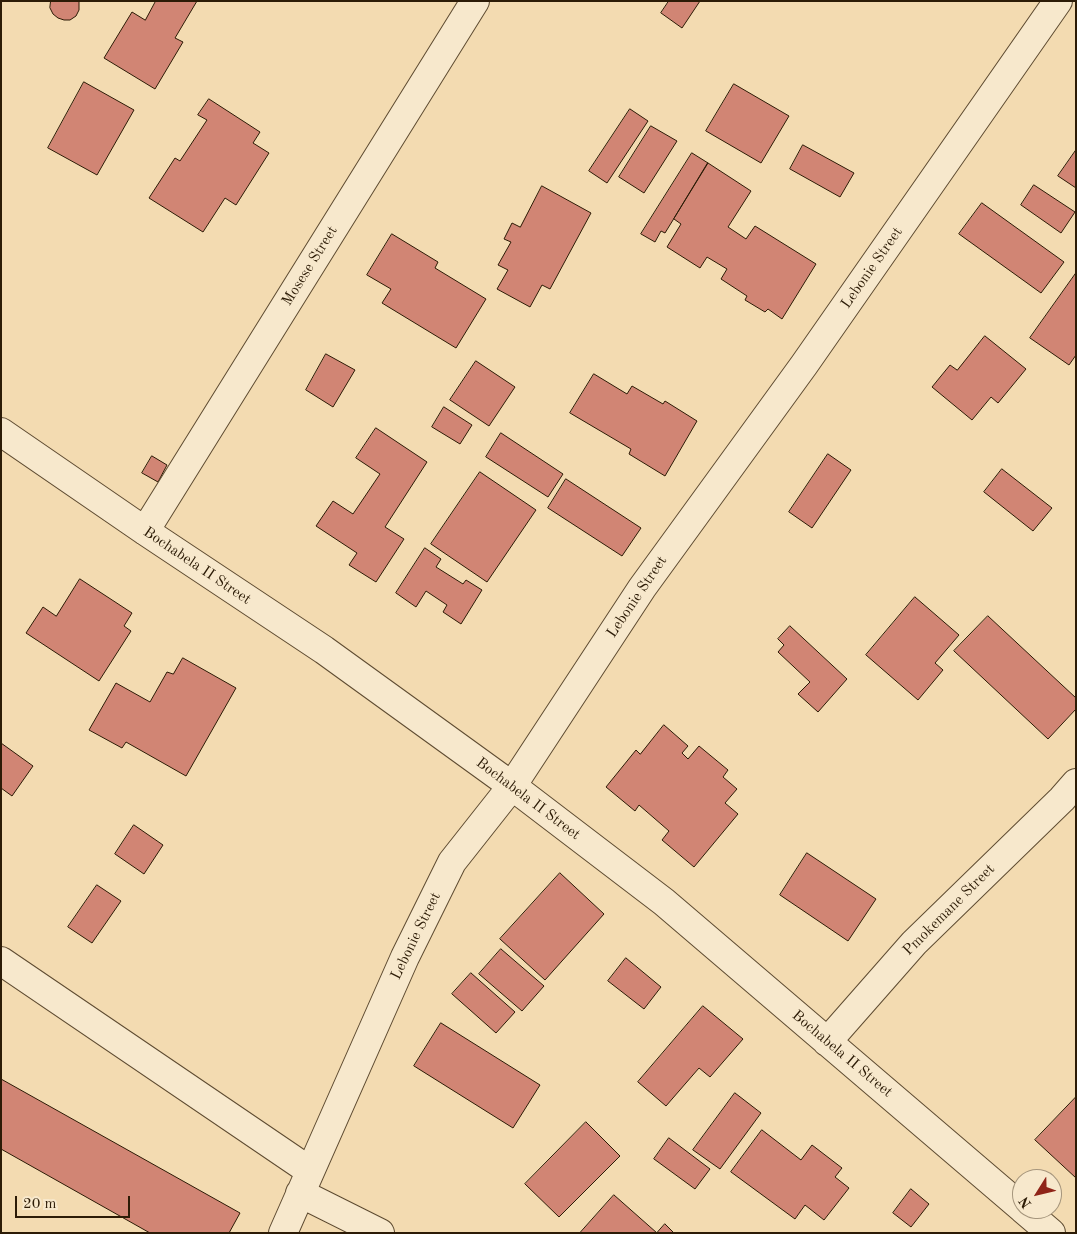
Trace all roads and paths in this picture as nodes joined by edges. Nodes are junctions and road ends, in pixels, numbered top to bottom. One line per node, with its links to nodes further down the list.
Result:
1 (475, 1): 4 (street, Mosese Street)
2 (1058, 1): 6 (street, Lebonie Street)
3 (1, 432): 4 (street, Bochabela II Street)
4 (145, 531): 6 (street, Bochabela II Street)
5 (1076, 782): 8 (street, Pmokemane Street)
6 (512, 786): 8 (street, Bochabela II Street); 9 (street, Lebonie Street)
7 (1, 961): 9 (street)
8 (828, 1042): 10 (street, Bochabela II Street)
9 (305, 1182): 12 (street, Lebonie Street); 13 (street)
10 (1012, 1199)
11 (1035, 1219): 14 (street, Bochabela II Street)
12 (283, 1233)
13 (380, 1233)
14 (1051, 1233)

